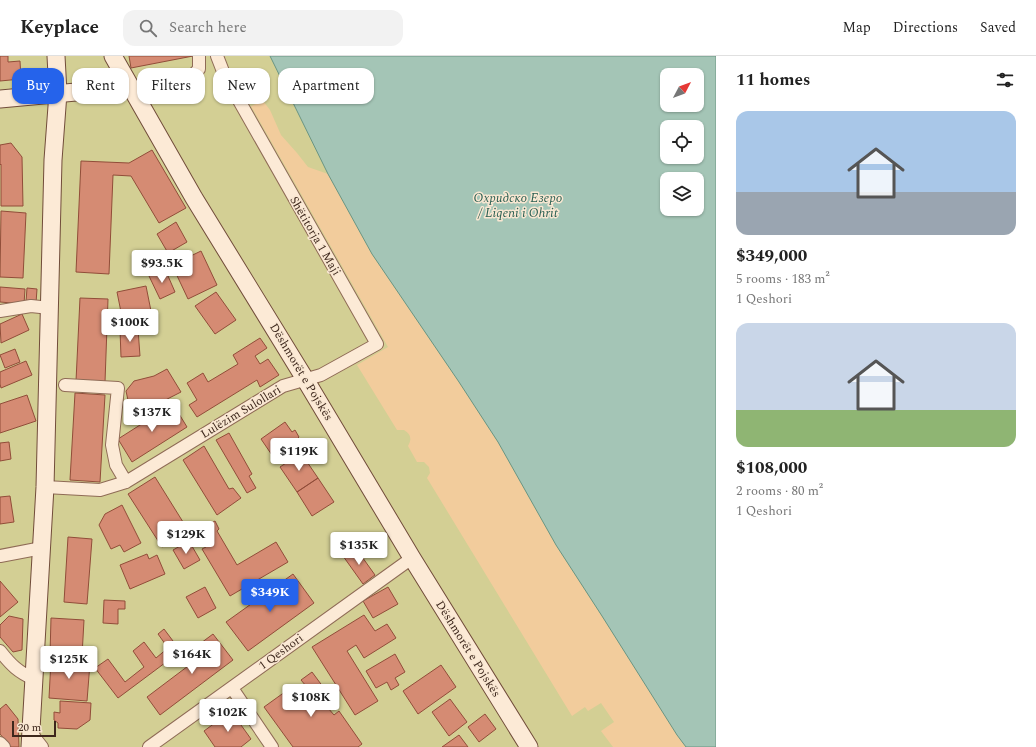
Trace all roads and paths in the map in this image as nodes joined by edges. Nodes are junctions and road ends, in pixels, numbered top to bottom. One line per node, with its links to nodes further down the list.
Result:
1 (56, 56): 5 (street)
2 (112, 56): 7 (street, Dëshmorët e Pojskës)
3 (199, 56): 6 (street)
4 (217, 56): 16 (street, Shëtitorja 1 Maji)
5 (57, 68)
6 (199, 68)
7 (130, 87): 8 (street); 11 (street, Dëshmorët e Pojskës)
8 (64, 92)
9 (12, 98): 10 (street)
10 (0, 99)
11 (137, 99)
12 (57, 104): 14 (street)
13 (140, 104): 16 (street, Dëshmorët e Pojskës)
14 (50, 308): 15 (street); 19 (street)
15 (0, 312)
16 (305, 379): 18 (street, Lulëzim Sulollari); 22 (street, Dëshmorët e Pojskës)
17 (65, 385): 18 (street)
18 (126, 482): 19 (street, Lulëzim Sulollari)
19 (45, 487): 20 (street)
20 (42, 548): 21 (street); 24 (street)
21 (0, 556)
22 (412, 558): 25 (street, 1 Qeshori); 32 (street, Dëshmorët e Pojskës)
23 (0, 651): 24 (street)
24 (34, 680): 26 (street)
25 (232, 688): 30 (street, 1 Qeshori); 31 (street)
26 (31, 740): 29 (street)
27 (0, 743): 28 (street)
28 (4, 747)
29 (42, 747)
30 (149, 747)
31 (272, 747)
32 (529, 747)

